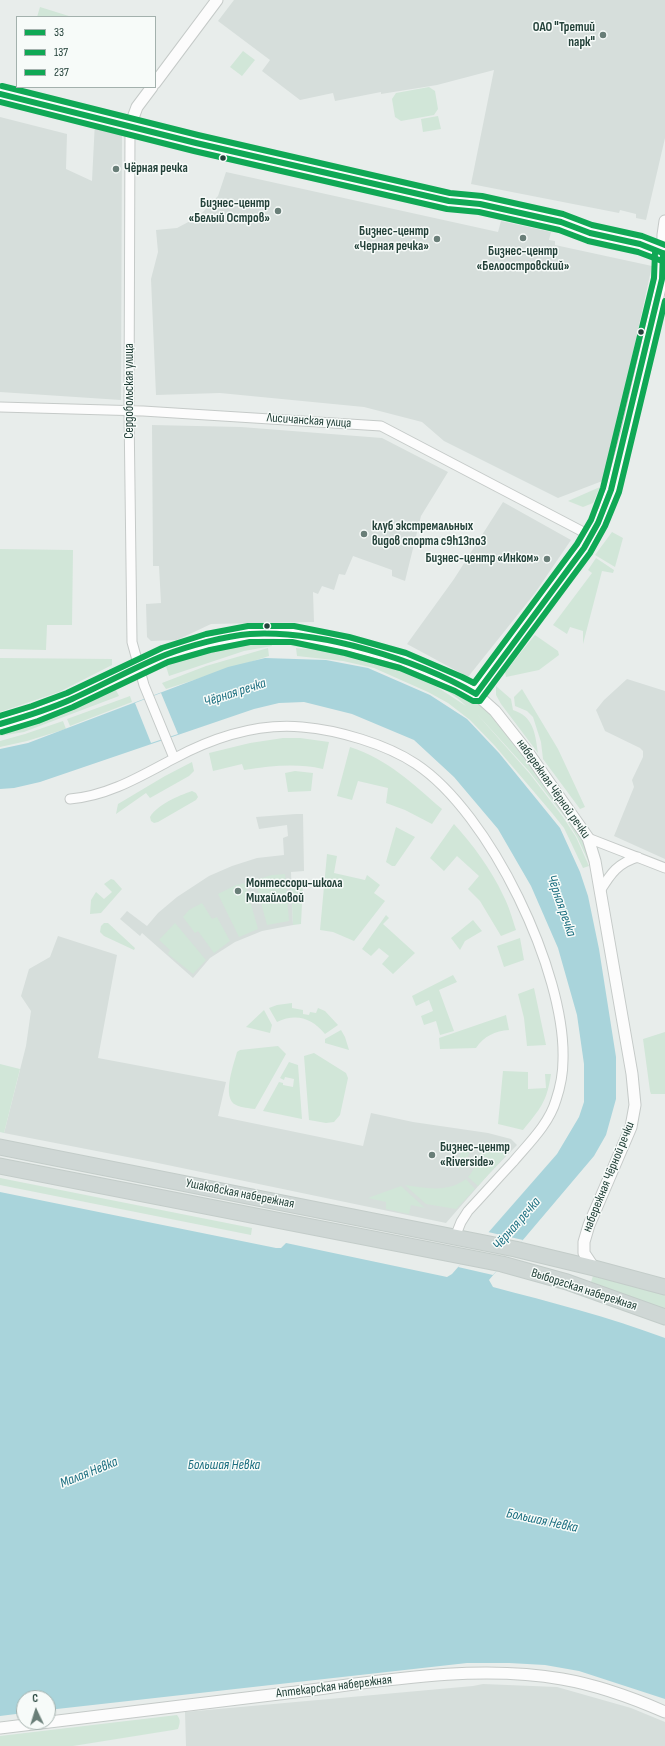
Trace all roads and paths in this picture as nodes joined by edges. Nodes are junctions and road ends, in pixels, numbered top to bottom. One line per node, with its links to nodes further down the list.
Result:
1 (217, 0): 2 (street)
2 (156, 82)
3 (151, 88): 5 (street, Сердобольская улица)
4 (0, 94): 5 (main road)
5 (130, 126): 7 (main road); 9 (street, Сердобольская улица)
6 (665, 221): 7 (street)
7 (664, 253): 10 (street)
8 (0, 407): 9 (street, Лисичанская улица)
9 (130, 410): 10 (street, Лисичанская улица); 11 (street, Сердобольская улица)
10 (591, 536): 12 (street)
11 (139, 666): 12 (street, набережная Чёрной речки); 13 (street, набережная Чёрной речки); 14 (street, Сердобольская улица)
12 (476, 694): 16 (street, набережная Чёрной речки)
13 (0, 724)
14 (174, 758): 15 (street); 22 (street)
15 (70, 799)
16 (588, 838): 17 (street); 19 (street, набережная Чёрной речки)
17 (638, 857): 18 (street); 19 (street)
18 (665, 868)
19 (600, 891): 25 (street, набережная Чёрной речки)
20 (0, 1146): 22 (main road, Ушаковская набережная)
21 (0, 1166): 24 (main road, Ушаковская набережная)
22 (455, 1237): 23 (main road, Ушаковская набережная)
23 (480, 1242): 25 (main road, Выборгская набережная)
24 (502, 1264): 27 (main road, Выборгская набережная)
25 (594, 1268): 26 (main road, Выборгская набережная)
26 (665, 1288)
27 (665, 1317)
28 (665, 1712): 29 (street, Аптекарская набережная)
29 (0, 1728)

